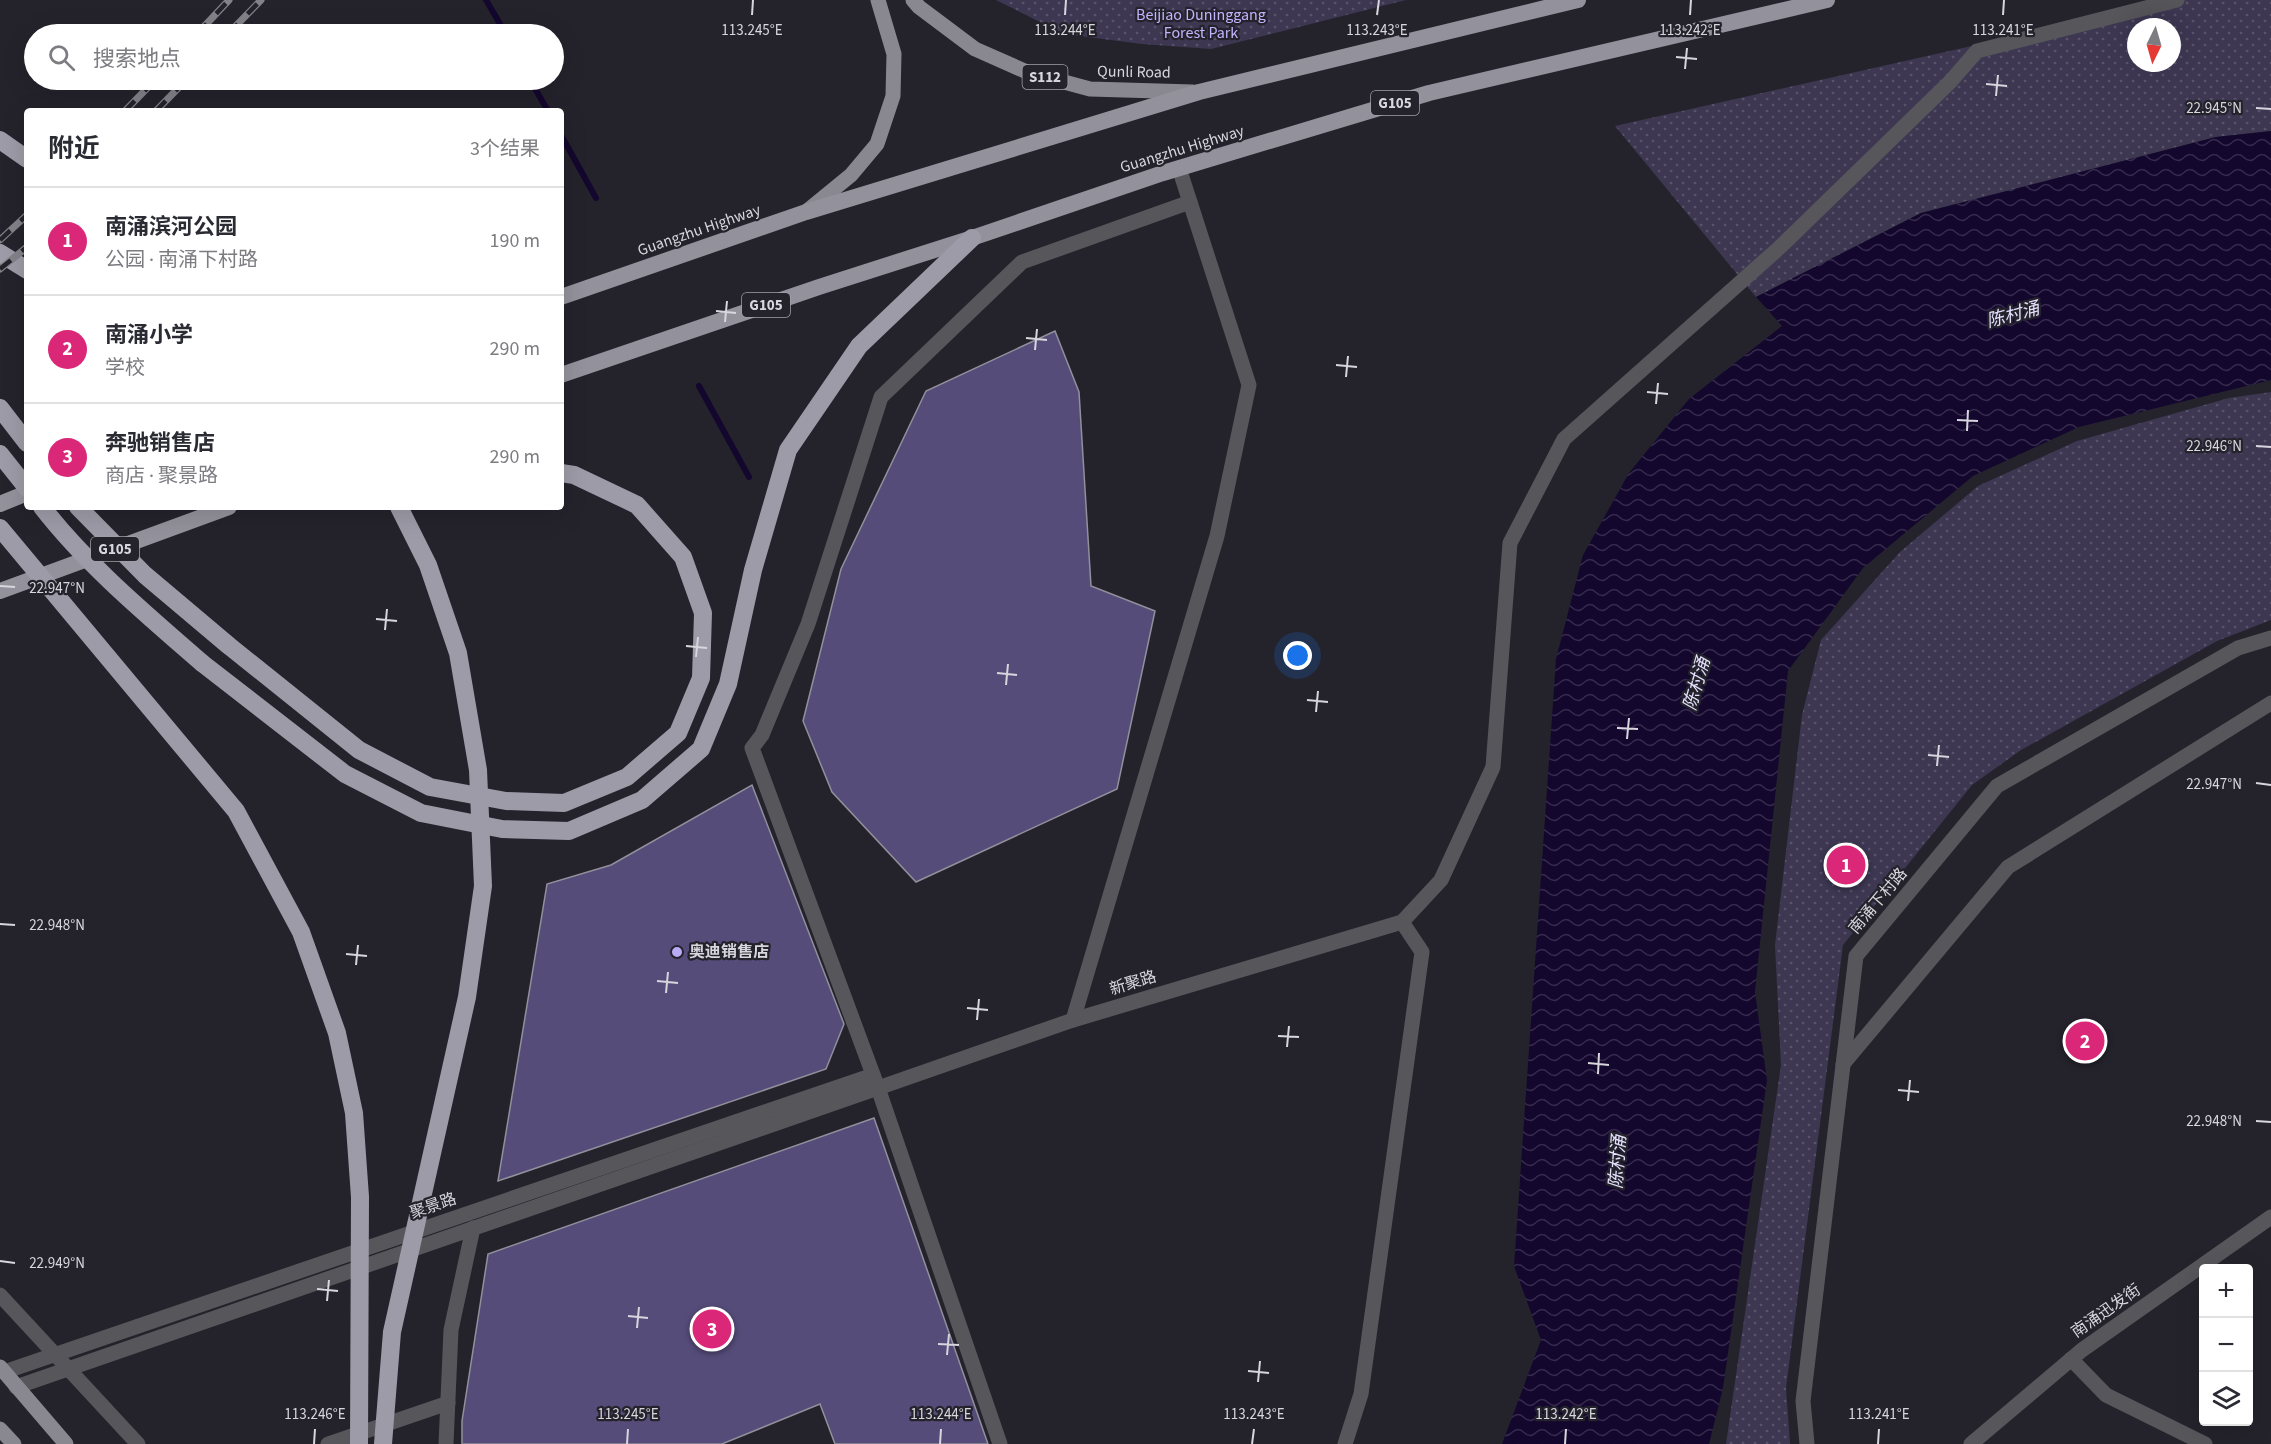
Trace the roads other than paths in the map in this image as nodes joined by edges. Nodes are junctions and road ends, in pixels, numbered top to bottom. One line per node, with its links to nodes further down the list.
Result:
1 (878, 0): 11 (main road)
2 (913, 0): 6 (main road, Qunli Road / S112)
3 (1578, 0): 6 (highway, Guangzhu Highway)
4 (1827, 0): 9 (highway, Guangzhu Highway / G105)
5 (2177, 0): 32 (street)
6 (1199, 92): 11 (highway, Guangzhu Highway)
7 (0, 140): 8 (highway)
8 (24, 157)
9 (1179, 168): 10 (street); 12 (highway, Guangzhu Highway / G105)
10 (1190, 202): 33 (street); 35 (street)
11 (806, 212): 15 (highway, Guangzhu Highway)
12 (972, 238): 16 (highway, Guangzhu Highway / G105); 24 (highway, bridge)
13 (0, 253): 14 (highway)
14 (24, 268)
15 (564, 296)
16 (564, 374)
17 (0, 408): 18 (highway)
18 (24, 439)
19 (0, 454): 21 (highway)
20 (564, 473): 25 (highway, bridge)
21 (24, 486)
22 (24, 492): 23 (highway)
23 (0, 504)
24 (44, 510)
25 (81, 510)
26 (221, 510): 29 (highway, G105)
27 (400, 510): 51 (highway, bridge)
28 (0, 528): 50 (highway, bridge)
29 (0, 591)
30 (2271, 638): 34 (street, 南涌下村路)
31 (2271, 703): 34 (street)
32 (1402, 922): 33 (street, 新聚路); 54 (street)
33 (1073, 1020): 35 (street, 新聚路)
34 (1843, 1064): 55 (street, 南涌下村路)
35 (875, 1081): 37 (street, 聚景路); 39 (street, 聚景路); 53 (street)
36 (2271, 1217): 40 (street, 南涌迅发街)
37 (472, 1228): 41 (street, 聚景路); 44 (street)
38 (0, 1295): 39 (street)
39 (55, 1354): 41 (street); 42 (street, 聚景路)
40 (2071, 1359): 56 (street, 南涌迅发街); 57 (street)
41 (68, 1368): 43 (street, 聚景路); 48 (street)
42 (2, 1369): 43 (main road)
43 (16, 1386): 47 (main road)
44 (447, 1403): 49 (street); 52 (street)
45 (0, 1429): 46 (main road)
46 (14, 1444)
47 (66, 1444)
48 (138, 1444)
49 (328, 1444)
50 (359, 1444)
51 (383, 1444)
52 (446, 1444)
53 (1000, 1444)
54 (1345, 1444)
55 (1807, 1444)
56 (1971, 1444)
57 (2205, 1444)

